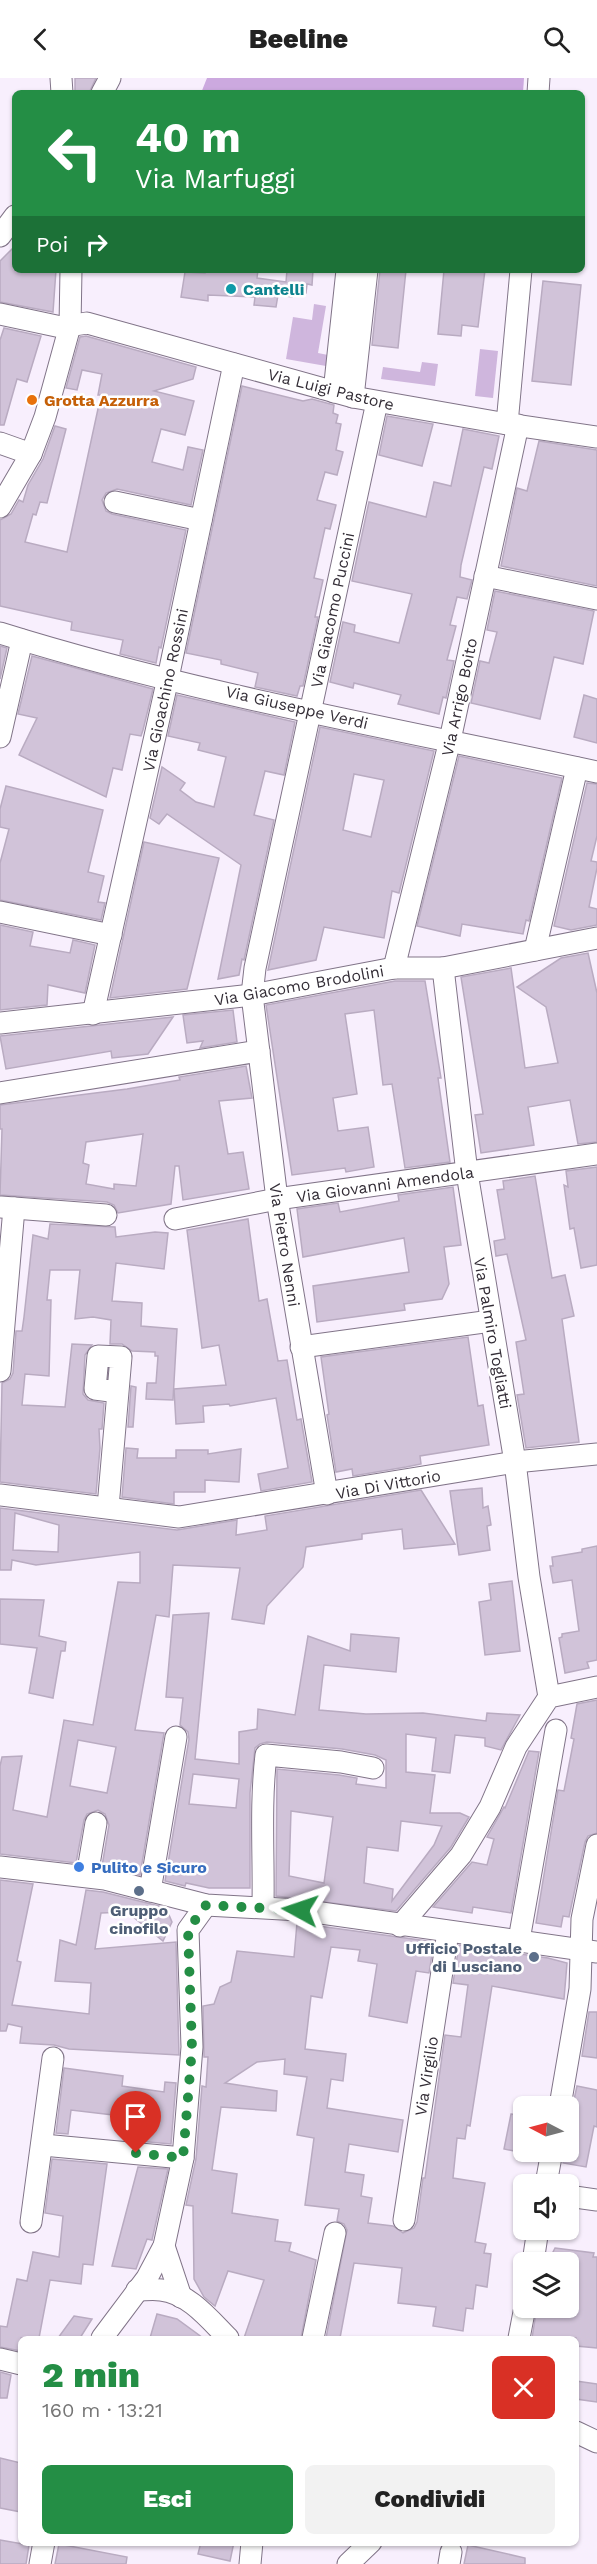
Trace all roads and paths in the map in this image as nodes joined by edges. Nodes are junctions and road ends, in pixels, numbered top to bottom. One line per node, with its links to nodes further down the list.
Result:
1 (12, 220): 2 (street)
2 (0, 236)
3 (71, 273): 8 (street)
4 (347, 273): 10 (street)
5 (366, 273): 10 (street)
6 (521, 273): 12 (street, Via Arrigo Boito)
7 (0, 314): 8 (street, Via Luigi Pastore)
8 (70, 326): 9 (street, Via Luigi Pastore); 15 (street)
9 (234, 364): 10 (street, Via Luigi Pastore); 18 (street, Via Gioachino Rossini)
10 (344, 394): 11 (street, Via Luigi Pastore)
11 (377, 402): 12 (street, Via Luigi Pastore); 24 (street, Via Giacomo Puccini)
12 (512, 424): 13 (street, Via Luigi Pastore); 19 (street, Via Arrigo Boito)
13 (597, 437)
14 (0, 443): 15 (street)
15 (31, 454): 17 (street)
16 (115, 502): 18 (street)
17 (0, 507)
18 (201, 520): 23 (street, Via Gioachino Rossini)
19 (485, 576): 20 (street); 26 (street, Via Arrigo Boito)
20 (597, 599)
21 (0, 633): 22 (street, Via Giuseppe Verdi)
22 (22, 640): 23 (street, Via Giuseppe Verdi); 25 (street)
23 (168, 678): 24 (street, Via Giuseppe Verdi); 29 (street, Via Gioachino Rossini)
24 (310, 711): 26 (street, Via Giuseppe Verdi); 34 (street, Via Giacomo Puccini)
25 (0, 737)
26 (450, 740): 27 (street, Via Giuseppe Verdi); 32 (street, Via Arrigo Boito)
27 (587, 770): 31 (street)
28 (0, 912): 29 (street)
29 (111, 935): 35 (street, Via Gioachino Rossini)
30 (597, 938): 31 (street, Via Giacomo Brodolini)
31 (535, 950): 33 (street, Via Giacomo Brodolini)
32 (394, 968): 33 (street, Via Giacomo Brodolini); 34 (street, Via Giacomo Brodolini)
33 (443, 968): 40 (street, Via Palmiro Togliatti)
34 (252, 995): 35 (street, Via Giacomo Brodolini); 37 (street, Via Pietro Nenni)
35 (93, 1014): 36 (street, Via Giacomo Brodolini)
36 (0, 1023)
37 (259, 1051): 38 (street); 41 (street, Via Pietro Nenni)
38 (0, 1094)
39 (597, 1154): 40 (street, Via Giovanni Amendola)
40 (466, 1173): 41 (street, Via Giovanni Amendola); 45 (street, Via Palmiro Togliatti)
41 (277, 1199): 44 (street, Via Giovanni Amendola); 46 (street, Via Pietro Nenni)
42 (7, 1207): 43 (street); 47 (street)
43 (106, 1215)
44 (175, 1219)
45 (491, 1321): 46 (street); 50 (street, Via Palmiro Togliatti)
46 (301, 1347): 51 (street, Via Pietro Nenni)
47 (0, 1371)
48 (118, 1392): 53 (street)
49 (597, 1454): 50 (street, Via Di Vittorio)
50 (515, 1462): 51 (street, Via Di Vittorio); 55 (street, Via Palmiro Togliatti)
51 (327, 1494): 53 (street, Via Di Vittorio)
52 (0, 1495): 53 (street, Via Di Vittorio)
53 (108, 1508)
54 (597, 1687): 55 (street)
55 (549, 1697): 66 (street)
56 (556, 1730): 68 (street)
57 (176, 1737): 63 (street)
58 (373, 1768): 65 (street)
59 (96, 1823): 62 (street)
60 (597, 1845): 69 (street)
61 (0, 1867): 62 (street)
62 (87, 1876): 63 (street)
63 (150, 1892): 64 (street)
64 (206, 1905): 65 (street); 74 (street)
65 (263, 1907): 66 (street)
66 (400, 1926): 67 (street)
67 (448, 1932): 68 (street); 77 (street, Via Virgilio)
68 (519, 1940): 69 (street)
69 (589, 1951): 70 (street)
70 (589, 1992): 72 (street)
71 (53, 2058): 73 (street)
72 (563, 2096)
73 (43, 2145): 74 (street); 78 (street)
74 (183, 2158): 80 (street)
75 (579, 2198): 76 (street)
76 (597, 2200)
77 (404, 2220)
78 (31, 2222)
79 (335, 2233): 86 (street)
80 (164, 2246): 81 (street); 82 (street)
81 (137, 2290): 82 (street); 84 (street)
82 (181, 2297): 85 (street)
83 (523, 2318): 87 (street)
84 (103, 2336)
85 (226, 2336)
86 (313, 2336)
87 (519, 2336)
88 (0, 2359): 89 (street)
89 (18, 2363)
90 (43, 2546): 93 (street)
91 (252, 2546): 94 (street)
92 (367, 2546): 95 (street)
93 (40, 2564)
94 (250, 2564)
95 (348, 2564)

